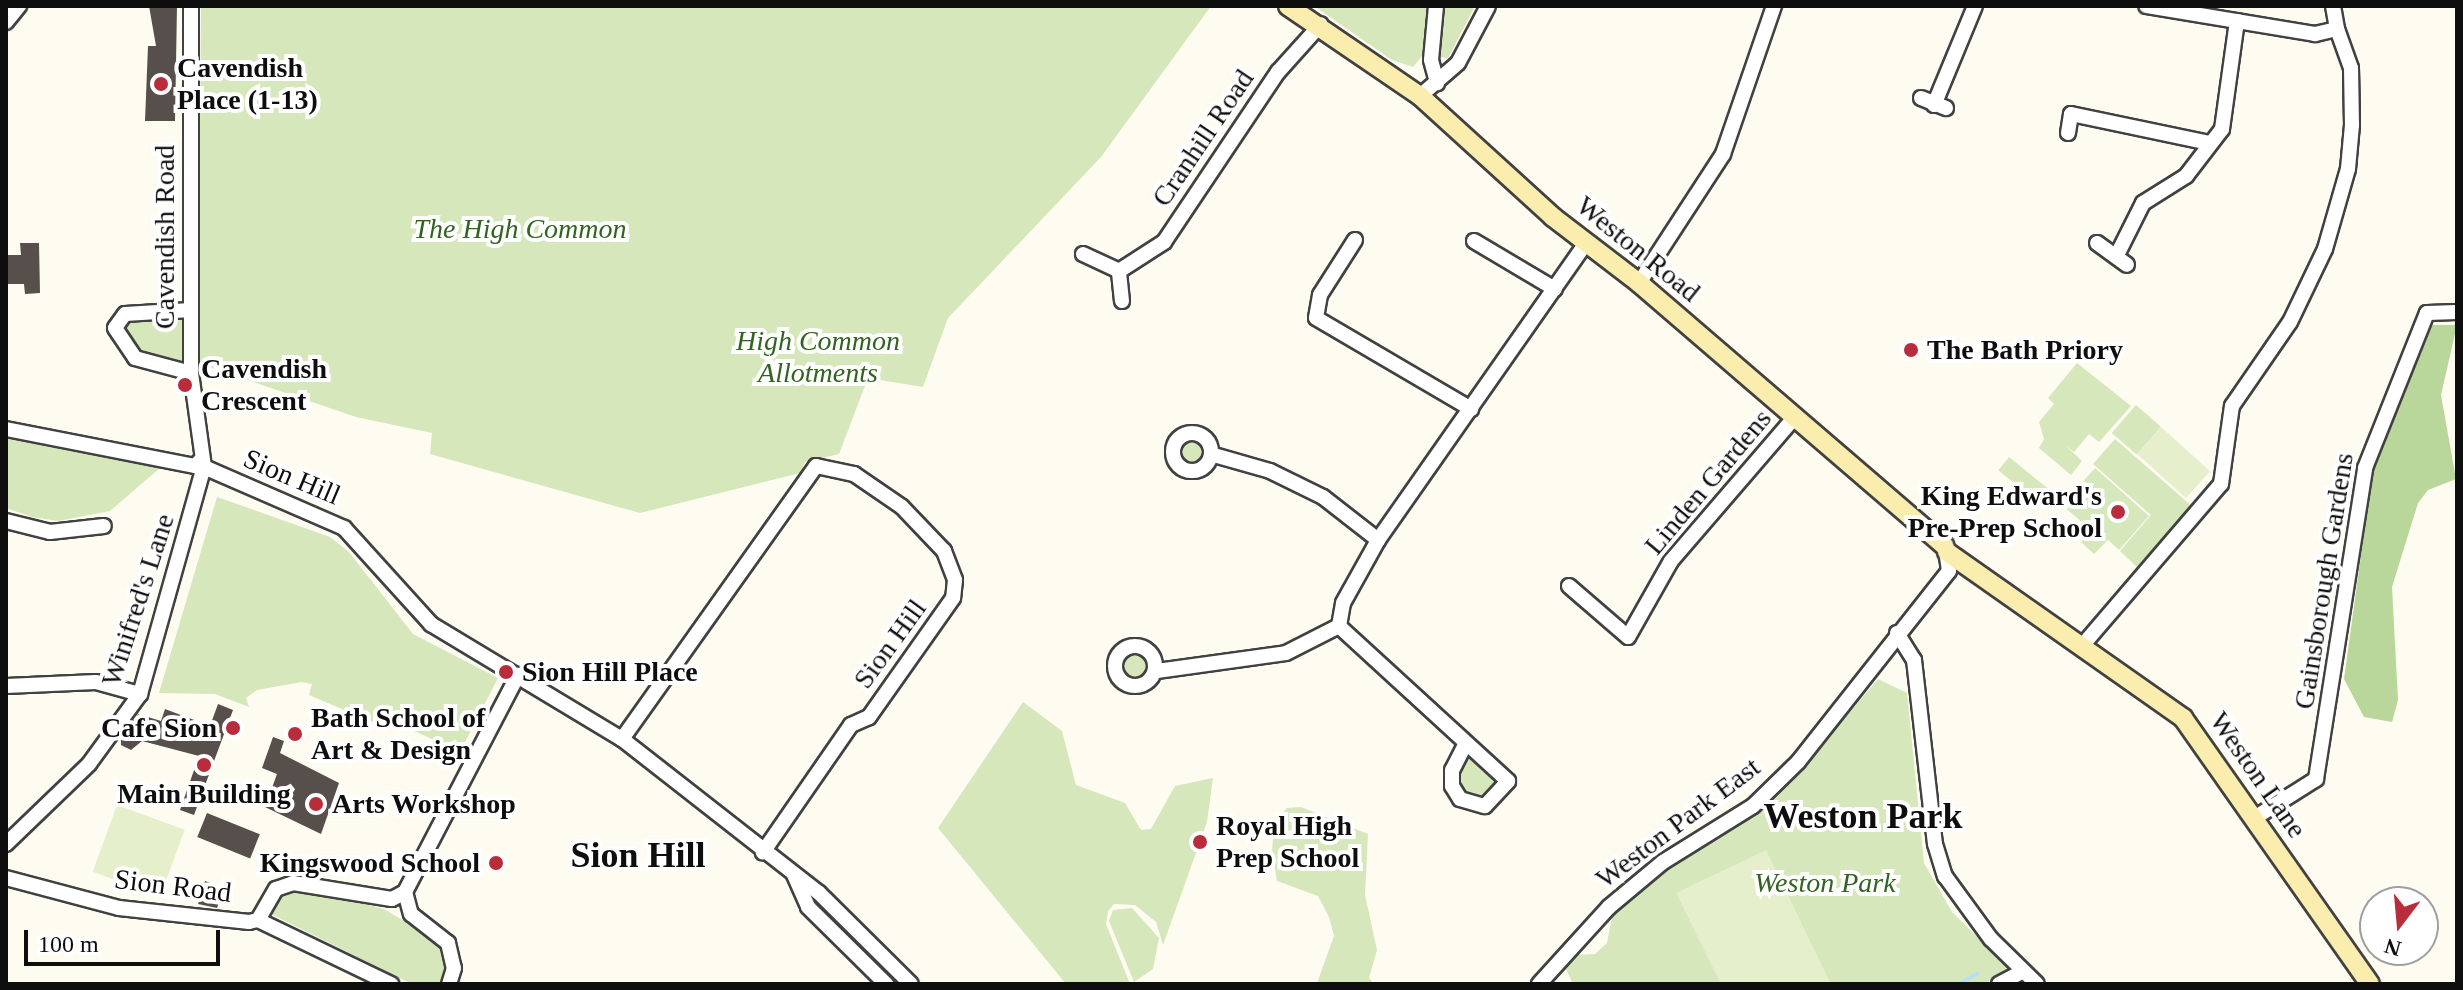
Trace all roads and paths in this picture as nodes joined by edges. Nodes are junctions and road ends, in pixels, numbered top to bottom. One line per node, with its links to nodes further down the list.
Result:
1 (19, 6): 12 (street)
2 (191, 6): 29 (street, Cavendish Road)
3 (1288, 6): 13 (street, Weston Road)
4 (1436, 6): 15 (street)
5 (1488, 6): 15 (street)
6 (1774, 6): 26 (street)
7 (1975, 6): 17 (street)
8 (2146, 6): 10 (street)
9 (2333, 6): 14 (street)
10 (2187, 10): 11 (street)
11 (2237, 21): 14 (street); 19 (street)
12 (6, 22)
13 (1321, 24): 16 (street, Weston Road); 25 (street, Cranhill Road)
14 (2337, 29): 44 (street)
15 (1437, 83): 16 (street)
16 (1420, 96): 22 (street, Weston Road)
17 (1934, 104)
18 (2068, 133): 19 (street)
19 (2210, 143): 23 (street)
20 (1355, 240): 32 (street)
21 (1474, 241): 27 (street)
22 (1586, 243): 26 (street, Weston Road); 27 (street)
23 (2097, 243)
24 (1083, 254): 25 (street)
25 (1119, 271): 28 (street)
26 (1639, 283): 33 (street, Weston Road)
27 (1555, 289): 32 (street)
28 (1122, 301)
29 (191, 310): 31 (street, Cavendish Road); 31 (street)
30 (2457, 312): 51 (street, Gainsborough Gardens)
31 (191, 373): 36 (street, Cavendish Road)
32 (1471, 409): 39 (street)
33 (1795, 417): 40 (street, Weston Road); 41 (street, Linden Gardens)
34 (6, 429): 36 (street, Sion Hill)
35 (1214, 455): 39 (street)
36 (202, 464): 46 (street, Sion Hill); 48 (street, Winifred's Lane)
37 (6, 521): 38 (street)
38 (104, 526)
39 (1378, 540): 42 (street)
40 (1946, 549): 43 (street, Weston Park East); 44 (street, Weston Lane)
41 (1569, 586)
42 (1339, 626): 45 (street); 50 (street)
43 (1897, 633): 58 (street); 63 (street, Weston Park East)
44 (2082, 646): 51 (street, Weston Lane)
45 (1157, 671)
46 (518, 675): 49 (street, Sion Hill); 56 (street)
47 (6, 686): 48 (street)
48 (140, 694): 52 (street, Winifred's Lane)
49 (622, 739): 53 (street, Sion Hill); 53 (street, Sion Hill)
50 (1466, 743): 50 (street)
51 (2256, 817): 66 (street, Weston Lane)
52 (6, 844)
53 (763, 852): 54 (street)
54 (794, 875): 61 (street); 62 (street)
55 (6, 878): 57 (street, Sion Road)
56 (405, 892): 57 (street, Sion Road); 60 (street)
57 (258, 920): 59 (street)
58 (2023, 971): 64 (street); 65 (street)
59 (391, 984)
60 (449, 984)
61 (886, 984)
62 (911, 984)
63 (1539, 984)
64 (1999, 984)
65 (2037, 984)
66 (2370, 984)

